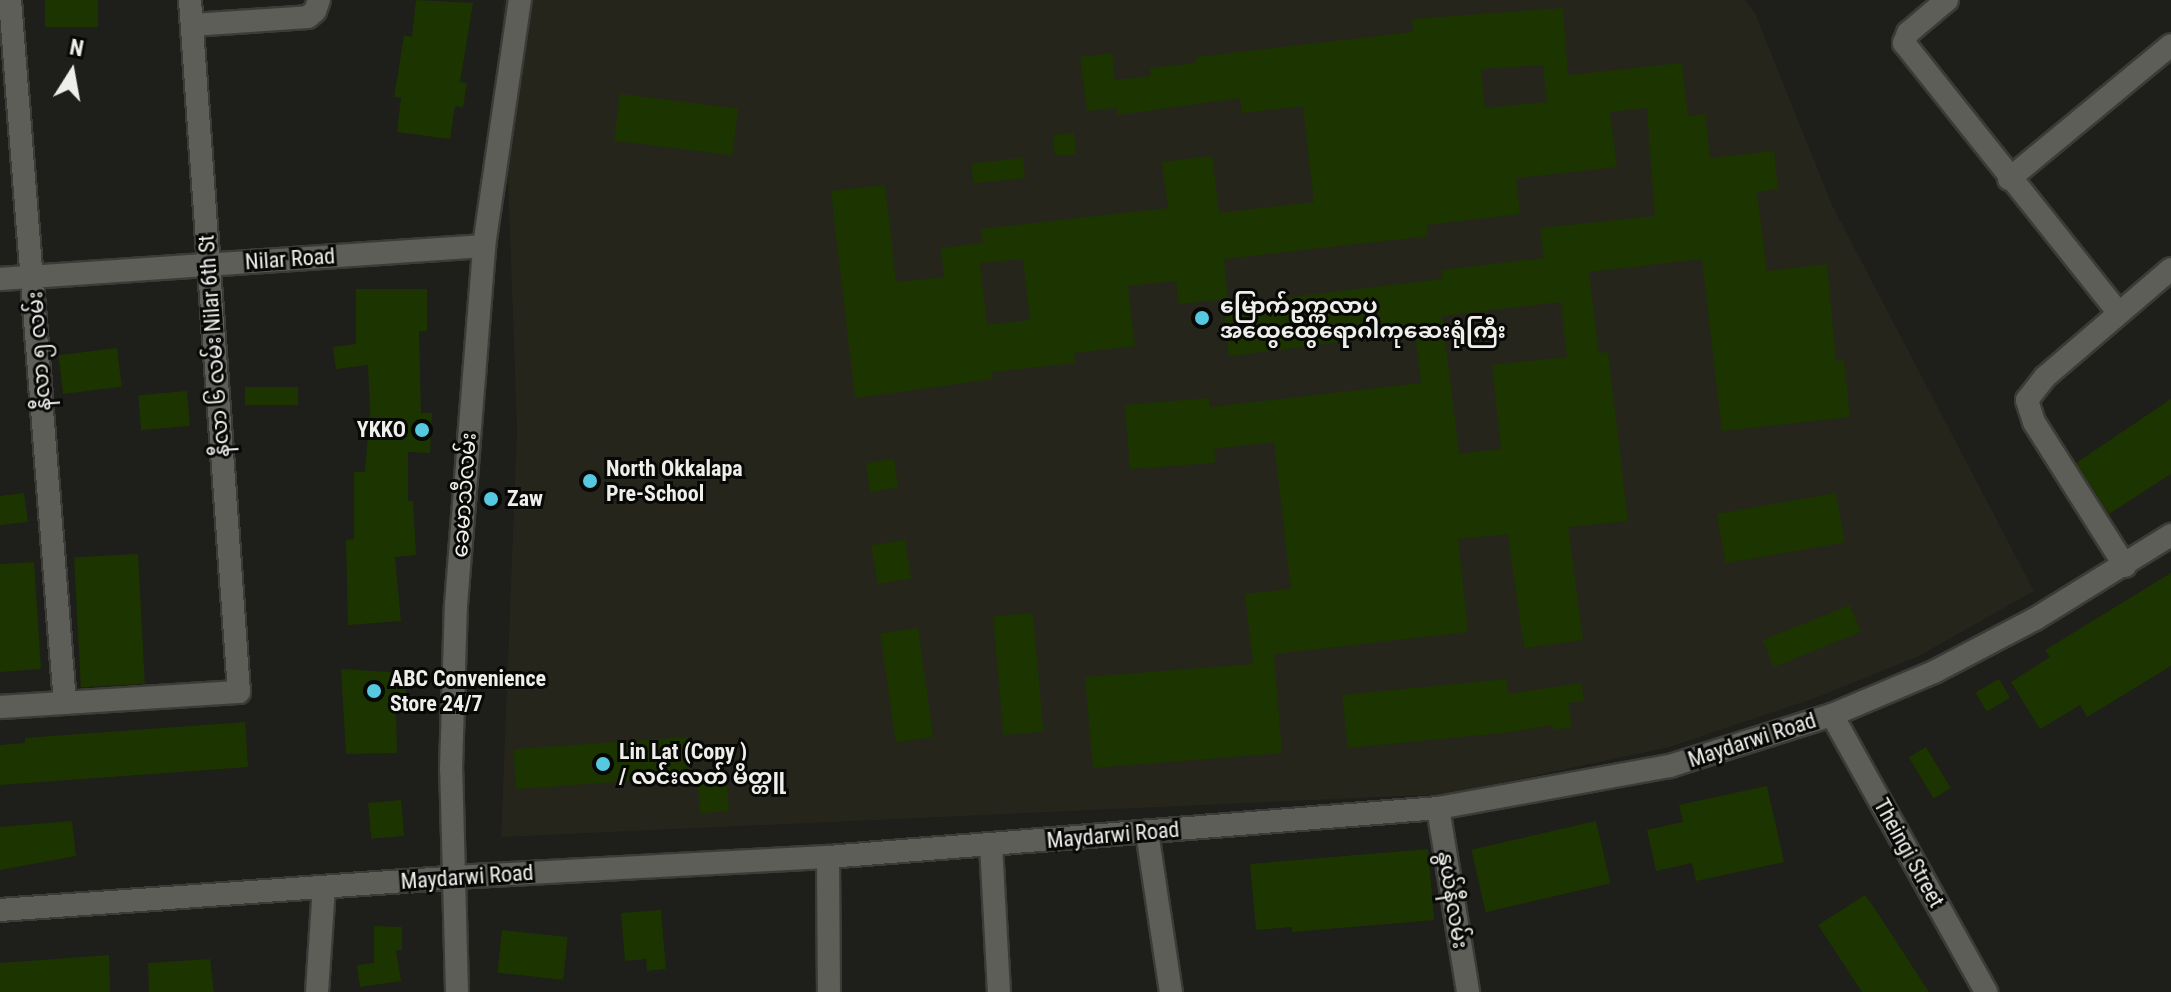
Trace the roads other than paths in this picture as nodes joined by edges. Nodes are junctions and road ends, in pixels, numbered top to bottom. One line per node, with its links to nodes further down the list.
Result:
1 (10, 0): 12 (street, နီလာ ၅ လမ်း)
2 (190, 0): 6 (street, နီလာ ၆ လမ်း Nilar 6th St)
3 (319, 0): 6 (street)
4 (520, 0): 9 (street, ခေမာသီလမ်း)
5 (1947, 0): 8 (street)
6 (192, 25): 10 (street, နီလာ ၆ လမ်း Nilar 6th St)
7 (2171, 45): 8 (street)
8 (2009, 179): 14 (street)
9 (484, 246): 10 (street, Nilar Road); 24 (street, ခေမာသီလမ်း)
10 (208, 264): 12 (street, Nilar Road); 17 (street, နီလာ ၆ လမ်း Nilar 6th St)
11 (2171, 269): 14 (street)
12 (34, 277): 13 (street, Nilar Road); 17 (street, နီလာ ၅ လမ်း)
13 (0, 279)
14 (2119, 313): 16 (street)
15 (2171, 535): 16 (street, Maydarwi Road)
16 (2125, 566): 19 (street, Maydarwi Road)
17 (65, 703): 18 (street)
18 (0, 707)
19 (1832, 715): 20 (street, Maydarwi Road); 33 (street, Theingi Street)
20 (1438, 808): 21 (street, Maydarwi Road); 32 (street, နွယ်နီလမ်း)
21 (1147, 832): 22 (street, Maydarwi Road); 31 (street)
22 (991, 845): 23 (street, Maydarwi Road); 30 (street)
23 (828, 857): 24 (street, Maydarwi Road); 29 (street)
24 (456, 877): 25 (street, Maydarwi Road); 28 (street, ခေမာသီလမ်း)
25 (324, 887): 26 (street, Maydarwi Road); 27 (street)
26 (0, 910)
27 (317, 992)
28 (457, 992)
29 (829, 992)
30 (999, 992)
31 (1171, 992)
32 (1468, 992)
33 (1986, 992)

